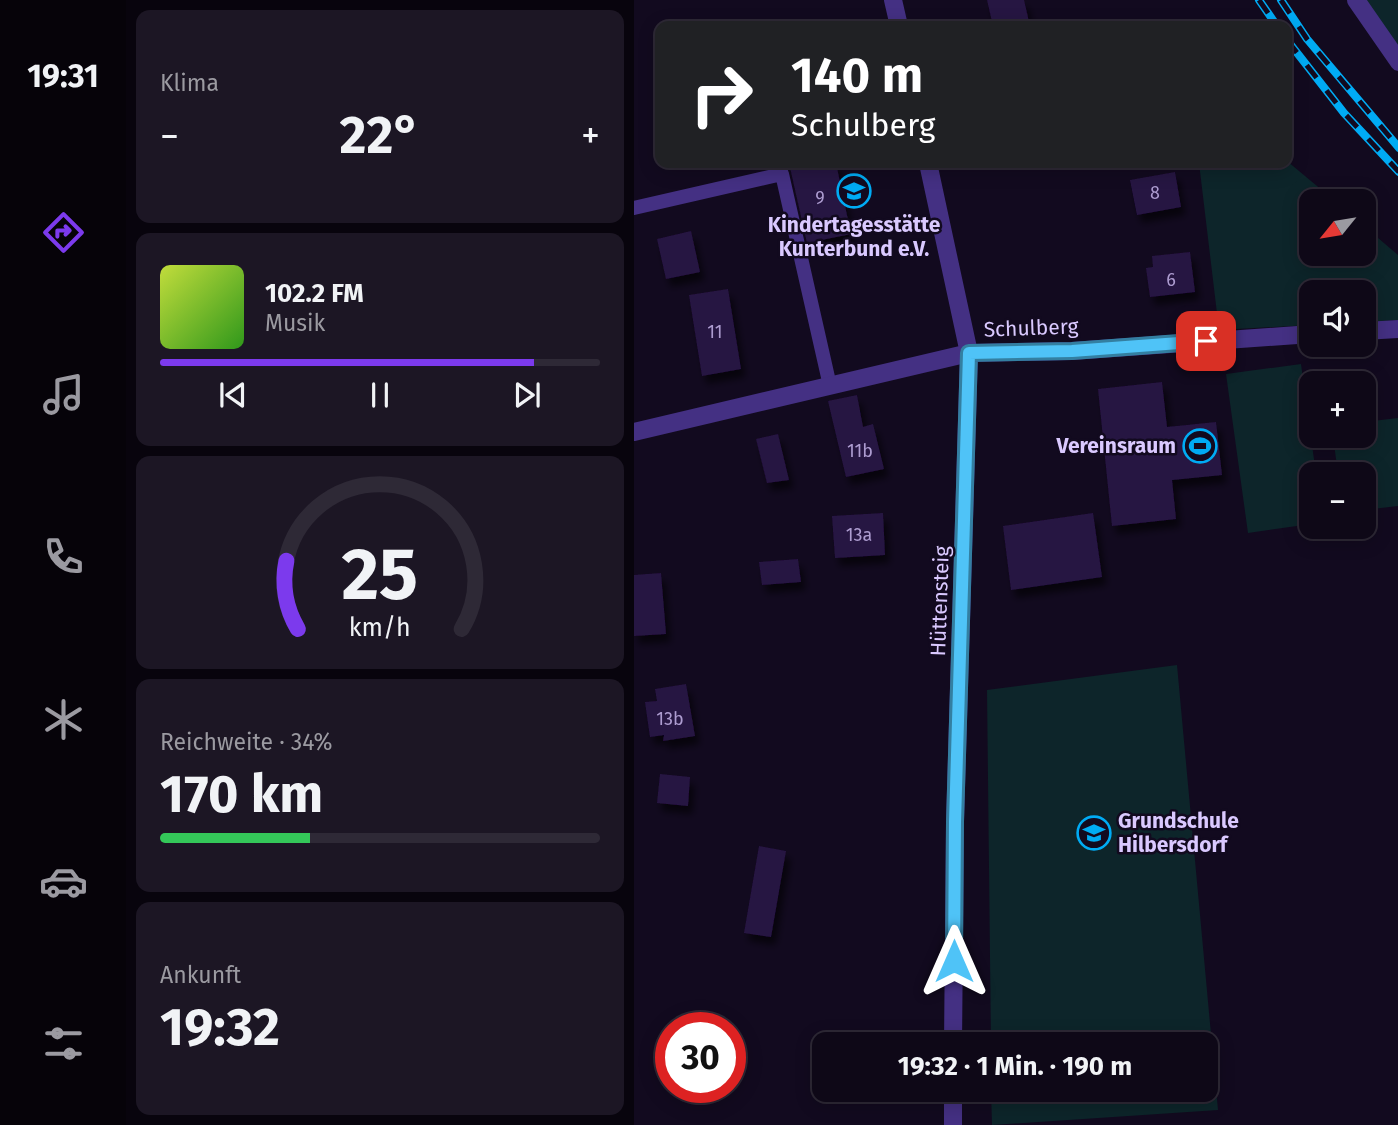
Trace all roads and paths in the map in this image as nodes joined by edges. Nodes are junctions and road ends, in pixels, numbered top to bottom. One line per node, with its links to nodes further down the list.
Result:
1 (893, 0): 3 (street)
2 (1356, 0): 4 (street)
3 (898, 21)
4 (1399, 62)
5 (929, 168): 10 (street, Hüttensteig)
6 (634, 208): 11 (lane)
7 (1399, 329): 8 (street)
8 (1376, 330)
9 (1299, 335): 10 (street, Schulberg)
10 (969, 353): 11 (street, Schulberg); 13 (street, Hüttensteig)
11 (830, 386): 12 (street, Schulberg)
12 (634, 432)
13 (953, 1032)
14 (953, 1102): 15 (street)
15 (953, 1125)

